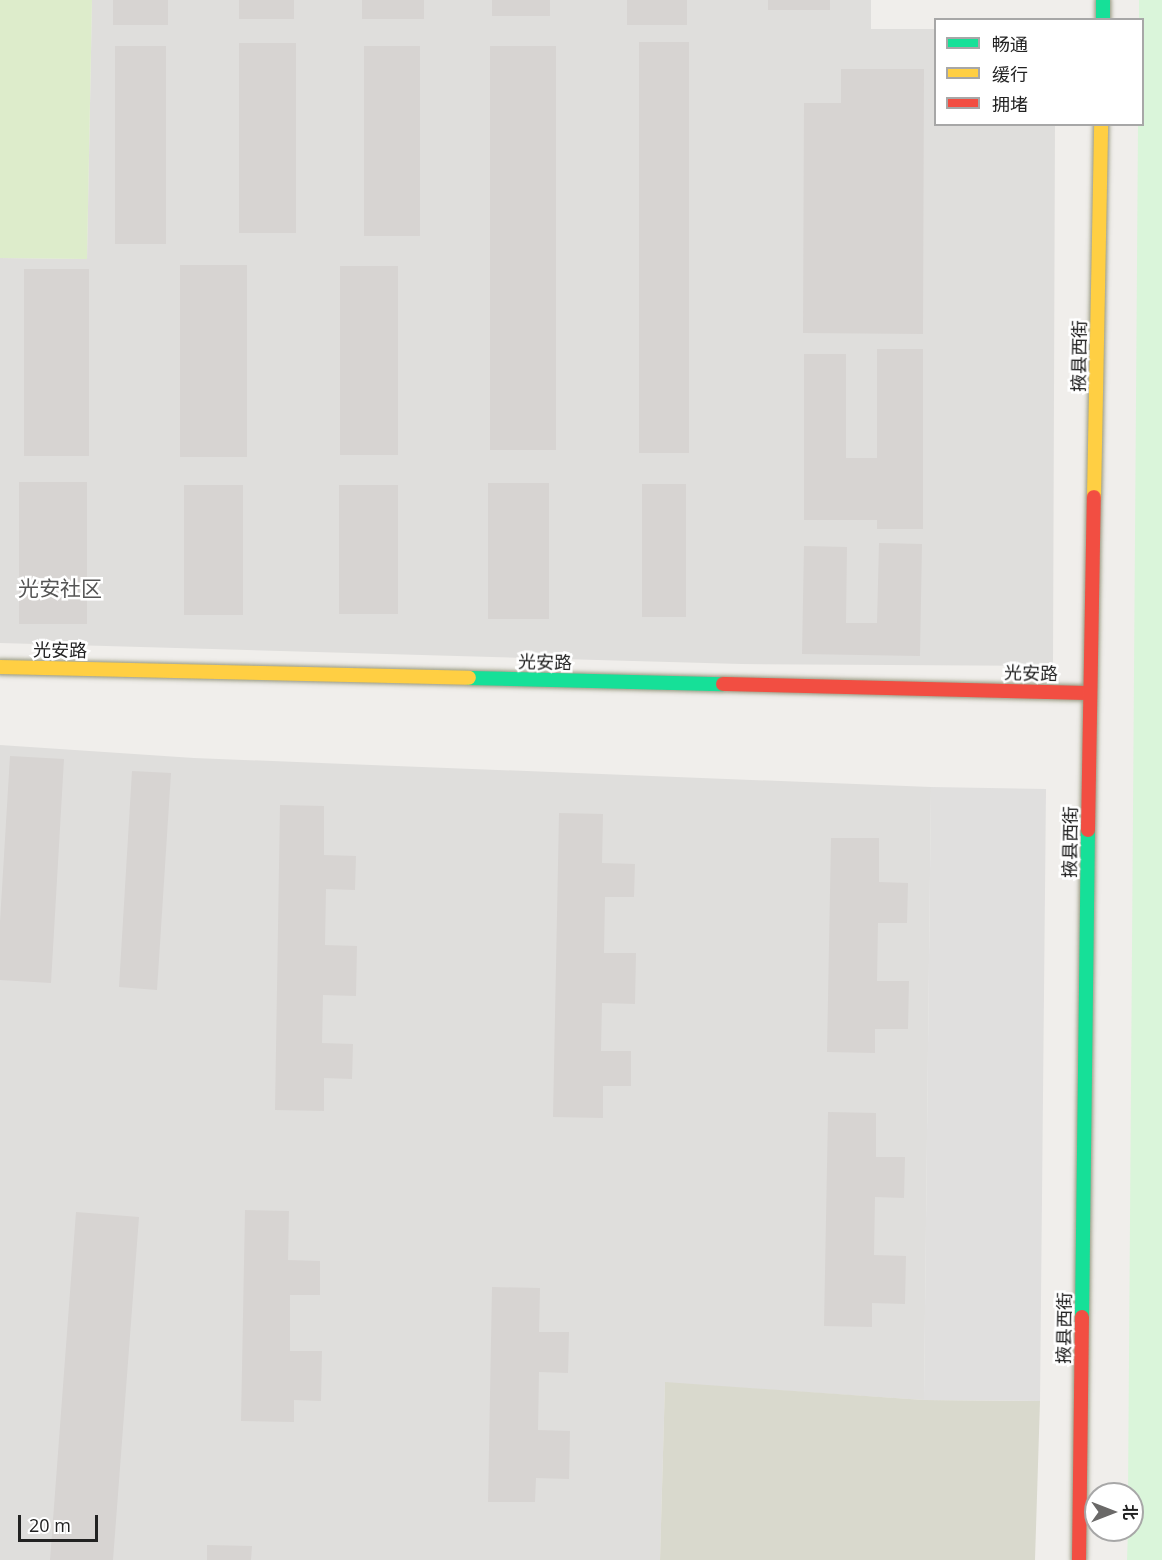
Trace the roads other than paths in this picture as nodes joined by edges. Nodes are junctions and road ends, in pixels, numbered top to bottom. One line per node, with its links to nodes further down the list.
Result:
1 (1103, 0): 2 (main road)
2 (1103, 18)
3 (1101, 126): 5 (main road, 掖县西街)
4 (0, 667): 5 (main road, 光安路)
5 (1090, 693): 6 (main road, 掖县西街)
6 (1079, 1560)

